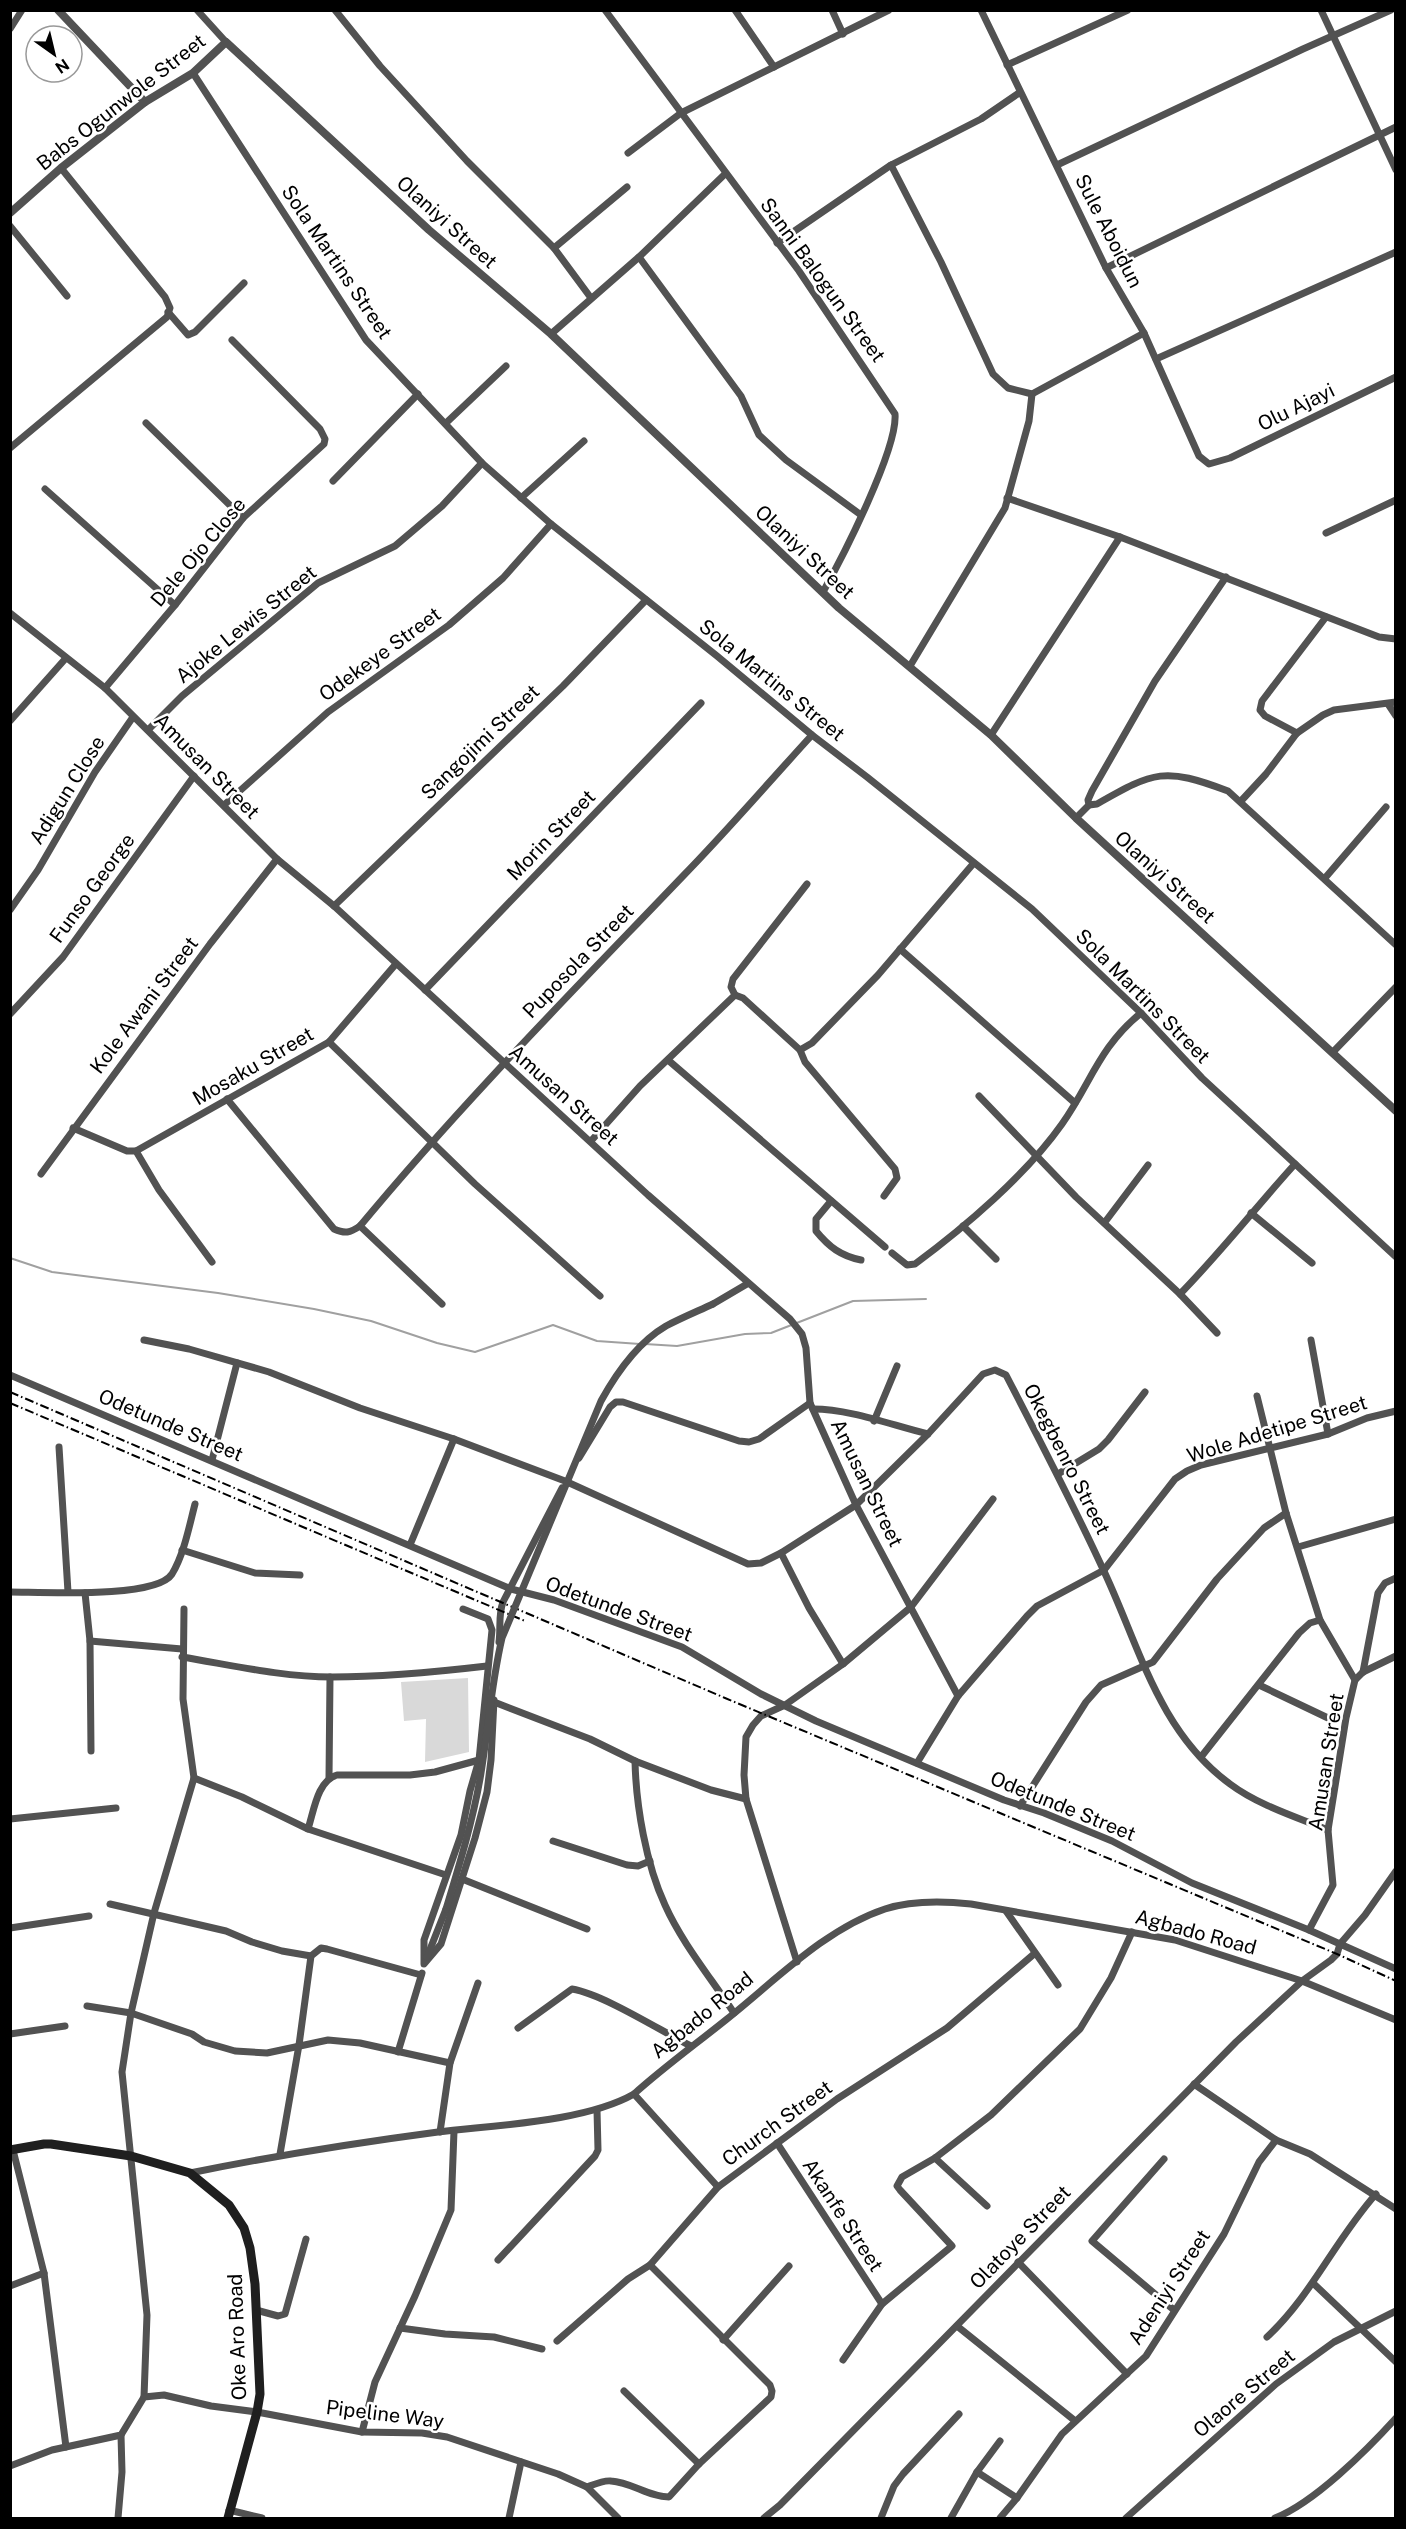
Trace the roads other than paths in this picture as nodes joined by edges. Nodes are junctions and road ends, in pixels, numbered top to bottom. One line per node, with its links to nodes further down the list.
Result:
1 (22, 10): 13 (street)
2 (58, 10): 21 (street)
3 (197, 10): 16 (street, Olaniyi Street)
4 (335, 10): 35 (street)
5 (606, 10): 22 (street, Sanni Balogun Street)
6 (735, 10): 18 (street)
7 (832, 10): 14 (street)
8 (889, 10): 14 (street)
9 (981, 10): 17 (street, Sule Aboidun)
10 (1128, 10): 17 (street)
11 (1321, 10): 15 (street)
12 (1391, 10): 15 (street)
13 (10, 29)
14 (843, 34): 18 (street)
15 (1334, 37): 24 (street); 27 (street)
16 (226, 42): 19 (street, Babs Ogunwole Street); 44 (street, Olaniyi Street)
17 (1007, 65): 20 (street, Sule Aboidun)
18 (774, 67): 22 (street)
19 (192, 73): 21 (street, Babs Ogunwole Street); 49 (street, Sola Martins Street)
20 (1019, 93): 26 (street); 27 (street, Sule Aboidun)
21 (145, 102): 28 (street, Babs Ogunwole Street)
22 (681, 113): 25 (street); 30 (street, Sanni Balogun Street)
23 (1395, 128): 24 (street)
24 (1379, 135): 29 (street); 38 (street)
25 (628, 153)
26 (891, 165): 34 (street); 50 (street)
27 (1057, 165): 38 (street, Sule Aboidun)
28 (61, 168): 32 (street, Babs Ogunwole Street); 42 (street)
29 (1395, 171)
30 (725, 174): 34 (street, Sanni Balogun Street); 37 (street)
31 (627, 187): 35 (street)
32 (10, 213)
33 (10, 226): 40 (street)
34 (777, 243): 62 (street, Sanni Balogun Street)
35 (554, 248): 41 (street)
36 (1395, 252): 46 (street)
37 (639, 257): 41 (street); 62 (street)
38 (1106, 268): 43 (street, Sule Aboidun)
39 (244, 283): 42 (street)
40 (67, 296)
41 (591, 298): 44 (street)
42 (168, 312): 54 (street)
43 (1144, 333): 46 (street, Sule Aboidun); 50 (street)
44 (551, 334): 68 (street, Olaniyi Street)
45 (232, 339): 63 (street, Dele Ojo Close)
46 (1156, 360): 56 (street, Sule Aboidun)
47 (506, 366): 52 (street)
48 (1395, 377): 56 (street, Olu Ajayi)
49 (418, 394): 52 (street, Sola Martins Street); 57 (street)
50 (1032, 394): 60 (street)
51 (146, 423): 63 (street)
52 (446, 423): 55 (street, Sola Martins Street)
53 (584, 441): 59 (street)
54 (10, 448)
55 (482, 463): 59 (street, Sola Martins Street); 82 (street, Ajoke Lewis Street)
56 (1209, 464)
57 (333, 481)
58 (45, 489): 70 (street)
59 (521, 498): 64 (street, Sola Martins Street)
60 (1007, 498): 66 (street); 75 (street)
61 (1395, 500): 65 (street)
62 (861, 515): 68 (street, Sanni Balogun Street)
63 (243, 518): 70 (street, Dele Ojo Close)
64 (551, 524): 69 (street, Sola Martins Street); 88 (street, Odekeye Street)
65 (1326, 533)
66 (1120, 537): 67 (street); 85 (street)
67 (1226, 577): 72 (street); 89 (street)
68 (823, 592): 75 (street, Olaniyi Street)
69 (646, 600): 84 (street, Sola Martins Street); 96 (street, Sangojimi Street)
70 (175, 605): 76 (street, Dele Ojo Close)
71 (10, 613): 74 (street, Amusan Street)
72 (1326, 617): 73 (street); 83 (street)
73 (1395, 639)
74 (66, 658): 76 (street, Amusan Street); 81 (street)
75 (910, 666): 85 (street, Olaniyi Street)
76 (105, 688): 80 (street, Amusan Street)
77 (701, 703): 102 (street, Morin Street)
78 (1392, 703): 79 (street); 83 (street)
79 (1395, 716)
80 (133, 717): 82 (street, Amusan Street); 97 (street, Adigun Close)
81 (10, 722)
82 (148, 730): 86 (street, Amusan Street)
83 (1298, 734): 87 (street)
84 (812, 735): 93 (street, Sola Martins Street); 110 (street, Puposola Street)
85 (990, 735): 91 (street, Olaniyi Street)
86 (194, 776): 88 (street, Amusan Street); 105 (street, Funso George)
87 (1241, 801): 89 (street); 94 (street)
88 (224, 805): 92 (street, Amusan Street)
89 (1089, 805): 91 (street)
90 (1386, 807): 94 (street)
91 (1076, 818): 108 (street, Olaniyi Street)
92 (277, 859): 96 (street, Amusan Street); 115 (street, Kole Awani Street)
93 (972, 864): 99 (street); 104 (street, Sola Martins Street)
94 (1325, 878): 98 (street)
95 (807, 884): 103 (street)
96 (334, 906): 100 (street, Amusan Street)
97 (10, 910)
98 (1395, 945)
99 (900, 949): 107 (street); 113 (street)
100 (395, 965): 102 (street, Amusan Street); 106 (street, Mosaku Street)
101 (1395, 987): 108 (street)
102 (425, 990): 110 (street, Amusan Street)
103 (735, 995): 107 (street); 109 (street)
104 (1141, 1012): 113 (street); 120 (street, Sola Martins Street)
105 (10, 1014)
106 (328, 1042): 112 (street, Mosaku Street); 117 (street)
107 (800, 1050): 123 (street)
108 (1333, 1052): 114 (street, Olaniyi Street)
109 (668, 1060): 116 (street); 124 (street)
110 (503, 1063): 116 (street, Amusan Street); 117 (street, Puposola Street)
111 (979, 1096): 119 (street)
112 (226, 1099): 118 (street, Mosaku Street); 127 (street)
113 (1075, 1104): 119 (street)
114 (1395, 1112)
115 (73, 1128): 118 (street); 122 (street, Kole Awani Street)
116 (591, 1142): 136 (street, Amusan Street)
117 (433, 1144): 127 (street, Puposola Street); 138 (street)
118 (136, 1151): 134 (street)
119 (1038, 1156): 126 (street); 128 (street)
120 (1295, 1164): 125 (street); 131 (street, Sola Martins Street)
121 (1148, 1165): 126 (street)
122 (41, 1174)
123 (884, 1196)
124 (831, 1201): 129 (street); 133 (street)
125 (1251, 1213): 135 (street); 137 (street)
126 (1105, 1222): 137 (street)
127 (360, 1226): 139 (street)
128 (963, 1226): 130 (street); 132 (street)
129 (885, 1247)
130 (892, 1253)
131 (1395, 1257)
132 (996, 1259)
133 (861, 1260)
134 (212, 1262)
135 (1312, 1263)
136 (747, 1284): 148 (street, Amusan Street); 223 (street, bridge)
137 (1180, 1294): 140 (street)
138 (600, 1296)
139 (442, 1304)
140 (1217, 1333)
141 (144, 1340): 143 (street)
142 (1311, 1340): 152 (street)
143 (237, 1363): 153 (street); 156 (street)
144 (897, 1366): 150 (street)
145 (10, 1375): 156 (street, Odetunde Street)
146 (1145, 1392): 157 (street)
147 (1257, 1396): 155 (street, Amusan Street)
148 (811, 1406): 150 (street); 158 (street); 161 (street, Amusan Street)
149 (1395, 1411): 152 (street, Wole Adetipe Street)
150 (874, 1421): 151 (street)
151 (928, 1434): 157 (street, Okegbenro Street); 161 (street)
152 (1328, 1434): 155 (street, Wole Adetipe Street)
153 (454, 1439): 158 (street); 164 (street)
154 (59, 1447): 173 (street)
155 (1269, 1449): 162 (street, Amusan Street); 168 (street, Wole Adetipe Street)
156 (212, 1460): 164 (street, Odetunde Street)
157 (1058, 1474): 168 (street, Okegbenro Street)
158 (565, 1481): 167 (street); 171 (street)
159 (993, 1499): 175 (street)
160 (195, 1504): 166 (street)
161 (856, 1505): 167 (street); 175 (street, Amusan Street)
162 (1286, 1513): 165 (street, Amusan Street); 184 (street)
163 (1395, 1519): 165 (street)
164 (410, 1545): 171 (street, Odetunde Street)
165 (1298, 1547): 178 (street, Amusan Street)
166 (182, 1550): 169 (street); 174 (street)
167 (781, 1553): 182 (street)
168 (1104, 1570): 184 (street, Okegbenro Street); 189 (street)
169 (300, 1575)
170 (1395, 1578): 185 (street)
171 (511, 1588): 190 (street); 191 (street, Odetunde Street)
172 (10, 1592): 173 (street)
173 (68, 1592): 174 (street)
174 (85, 1593): 179 (street)
175 (911, 1607): 182 (street); 189 (street, Amusan Street)
176 (184, 1609): 180 (street)
177 (463, 1609): 183 (street)
178 (1320, 1620): 187 (street, Amusan Street); 188 (street)
179 (90, 1641): 180 (street); 193 (street)
180 (182, 1653): 186 (street); 198 (street)
181 (1395, 1656): 185 (street)
182 (843, 1664): 191 (street)
183 (487, 1666): 186 (street); 195 (street)
184 (1145, 1667): 194 (street, Okegbenro Street); 201 (street)
185 (1363, 1672): 187 (street)
186 (330, 1677): 199 (street)
187 (1355, 1680): 205 (street, Amusan Street)
188 (1259, 1685): 192 (street); 194 (street)
189 (958, 1696): 197 (street)
190 (494, 1702): 196 (street); 210 (street)
191 (785, 1705): 197 (street, Odetunde Street); 200 (street)
192 (1328, 1718)
193 (91, 1751)
194 (1201, 1757): 205 (street, Okegbenro Street)
195 (479, 1760): 199 (street); 209 (street)
196 (635, 1761): 200 (street); 207 (street)
197 (917, 1763): 201 (street, Odetunde Street)
198 (194, 1778): 204 (street); 213 (street)
199 (329, 1778): 204 (street)
200 (746, 1798): 222 (street)
201 (1020, 1806): 217 (street, Odetunde Street)
202 (116, 1808): 203 (street)
203 (10, 1819)
204 (308, 1829): 209 (street)
205 (1329, 1830): 217 (street, Amusan Street)
206 (553, 1841): 207 (street)
207 (650, 1861): 231 (street)
208 (1395, 1871): 219 (street)
209 (446, 1875): 223 (street)
210 (462, 1879): 216 (street); 223 (street)
211 (110, 1904): 213 (street)
212 (1006, 1911): 218 (street, Agbado Road); 220 (street); 222 (street, Agbado Road)
213 (154, 1913): 221 (street); 230 (street)
214 (89, 1916): 215 (street)
215 (10, 1928)
216 (587, 1929)
217 (1309, 1930): 219 (street)
218 (1132, 1932): 226 (street, Agbado Road); 250 (street)
219 (1340, 1944): 224 (street); 226 (street)
220 (1034, 1954): 228 (street); 246 (street, Church Street)
221 (312, 1956): 225 (street); 236 (street)
222 (797, 1962): 231 (street, Agbado Road)
223 (424, 1964): 225 (street)
224 (1395, 1969)
225 (421, 1975): 238 (street)
226 (1302, 1981): 232 (street, Agbado Road); 240 (street, Olatoye Street)
227 (478, 1983): 239 (street)
228 (1058, 1985)
229 (87, 2006): 230 (street)
230 (131, 2013): 236 (street); 249 (street)
231 (734, 2013): 237 (street, Agbado Road)
232 (1395, 2020)
233 (65, 2026): 235 (street)
234 (518, 2028): 237 (street)
235 (10, 2034)
236 (299, 2045): 238 (street); 248 (street)
237 (691, 2046): 241 (street, Agbado Road)
238 (399, 2052): 239 (street)
239 (450, 2063): 244 (street)
240 (1194, 2084): 245 (street); 259 (street, Olatoye Street)
241 (634, 2094): 242 (street, Agbado Road); 253 (street)
242 (597, 2110): 243 (street, Agbado Road); 258 (street)
243 (454, 2131): 244 (street, Agbado Road); 270 (street)
244 (440, 2132): 248 (street, Agbado Road)
245 (1276, 2140): 254 (street); 267 (street, Adeniyi Street)
246 (777, 2143): 253 (street, Church Street); 265 (street, Akanfe Street)
247 (12, 2150): 249 (main road, Agbado Road); 262 (street)
248 (280, 2154): 252 (street, Agbado Road)
249 (130, 2156): 252 (main road, Agbado Road); 280 (street)
250 (935, 2158): 255 (street); 265 (street)
251 (1164, 2159): 267 (street)
252 (190, 2173): 266 (main road, Oke Aro Road)
253 (718, 2187): 260 (street, Church Street)
254 (1376, 2194): 256 (street); 263 (street)
255 (987, 2206)
256 (1395, 2209)
257 (306, 2239): 266 (street)
258 (498, 2260)
259 (1018, 2262): 269 (street, Olatoye Street); 278 (street)
260 (650, 2265): 273 (street); 274 (street, Church Street)
261 (789, 2266): 273 (street)
262 (44, 2273): 264 (street); 288 (street)
263 (1314, 2284): 271 (street); 272 (street)
264 (10, 2286)
265 (882, 2304): 276 (street)
266 (256, 2310): 281 (main road, Oke Aro Road)
267 (1174, 2310): 278 (street, Adeniyi Street)
268 (1395, 2311): 271 (street, Olaore Street)
269 (957, 2326): 284 (street); 300 (street, Olatoye Street)
270 (400, 2328): 275 (street); 285 (street)
271 (1361, 2329): 277 (street); 304 (street, Olaore Street)
272 (1267, 2337)
273 (723, 2340): 290 (street)
274 (557, 2341)
275 (542, 2349)
276 (843, 2360)
277 (1395, 2362)
278 (1126, 2374): 284 (street, Adeniyi Street)
279 (624, 2391): 290 (street)
280 (144, 2397): 281 (street, Pipeline Way); 286 (street)
281 (257, 2412): 285 (street, Pipeline Way); 295 (main road, Oke Aro Road)
282 (959, 2414): 301 (street)
283 (1395, 2418): 305 (street)
284 (1074, 2420): 294 (street, Adeniyi Street)
285 (362, 2432): 289 (street, Pipeline Way)
286 (121, 2434): 288 (street); 296 (street)
287 (1000, 2441): 292 (street)
288 (66, 2447): 291 (street)
289 (521, 2462): 293 (street, Pipeline Way); 298 (street)
290 (699, 2464): 293 (street)
291 (10, 2466)
292 (977, 2472): 294 (street); 302 (street)
293 (587, 2487): 299 (street, Pipeline Way)
294 (1017, 2499): 303 (street, Adeniyi Street)
295 (229, 2514): 297 (street)
296 (118, 2518)
297 (262, 2518)
298 (509, 2518)
299 (618, 2518)
300 (764, 2518)
301 (881, 2518)
302 (951, 2518)
303 (1000, 2518)
304 (1126, 2518)
305 (1275, 2518)

